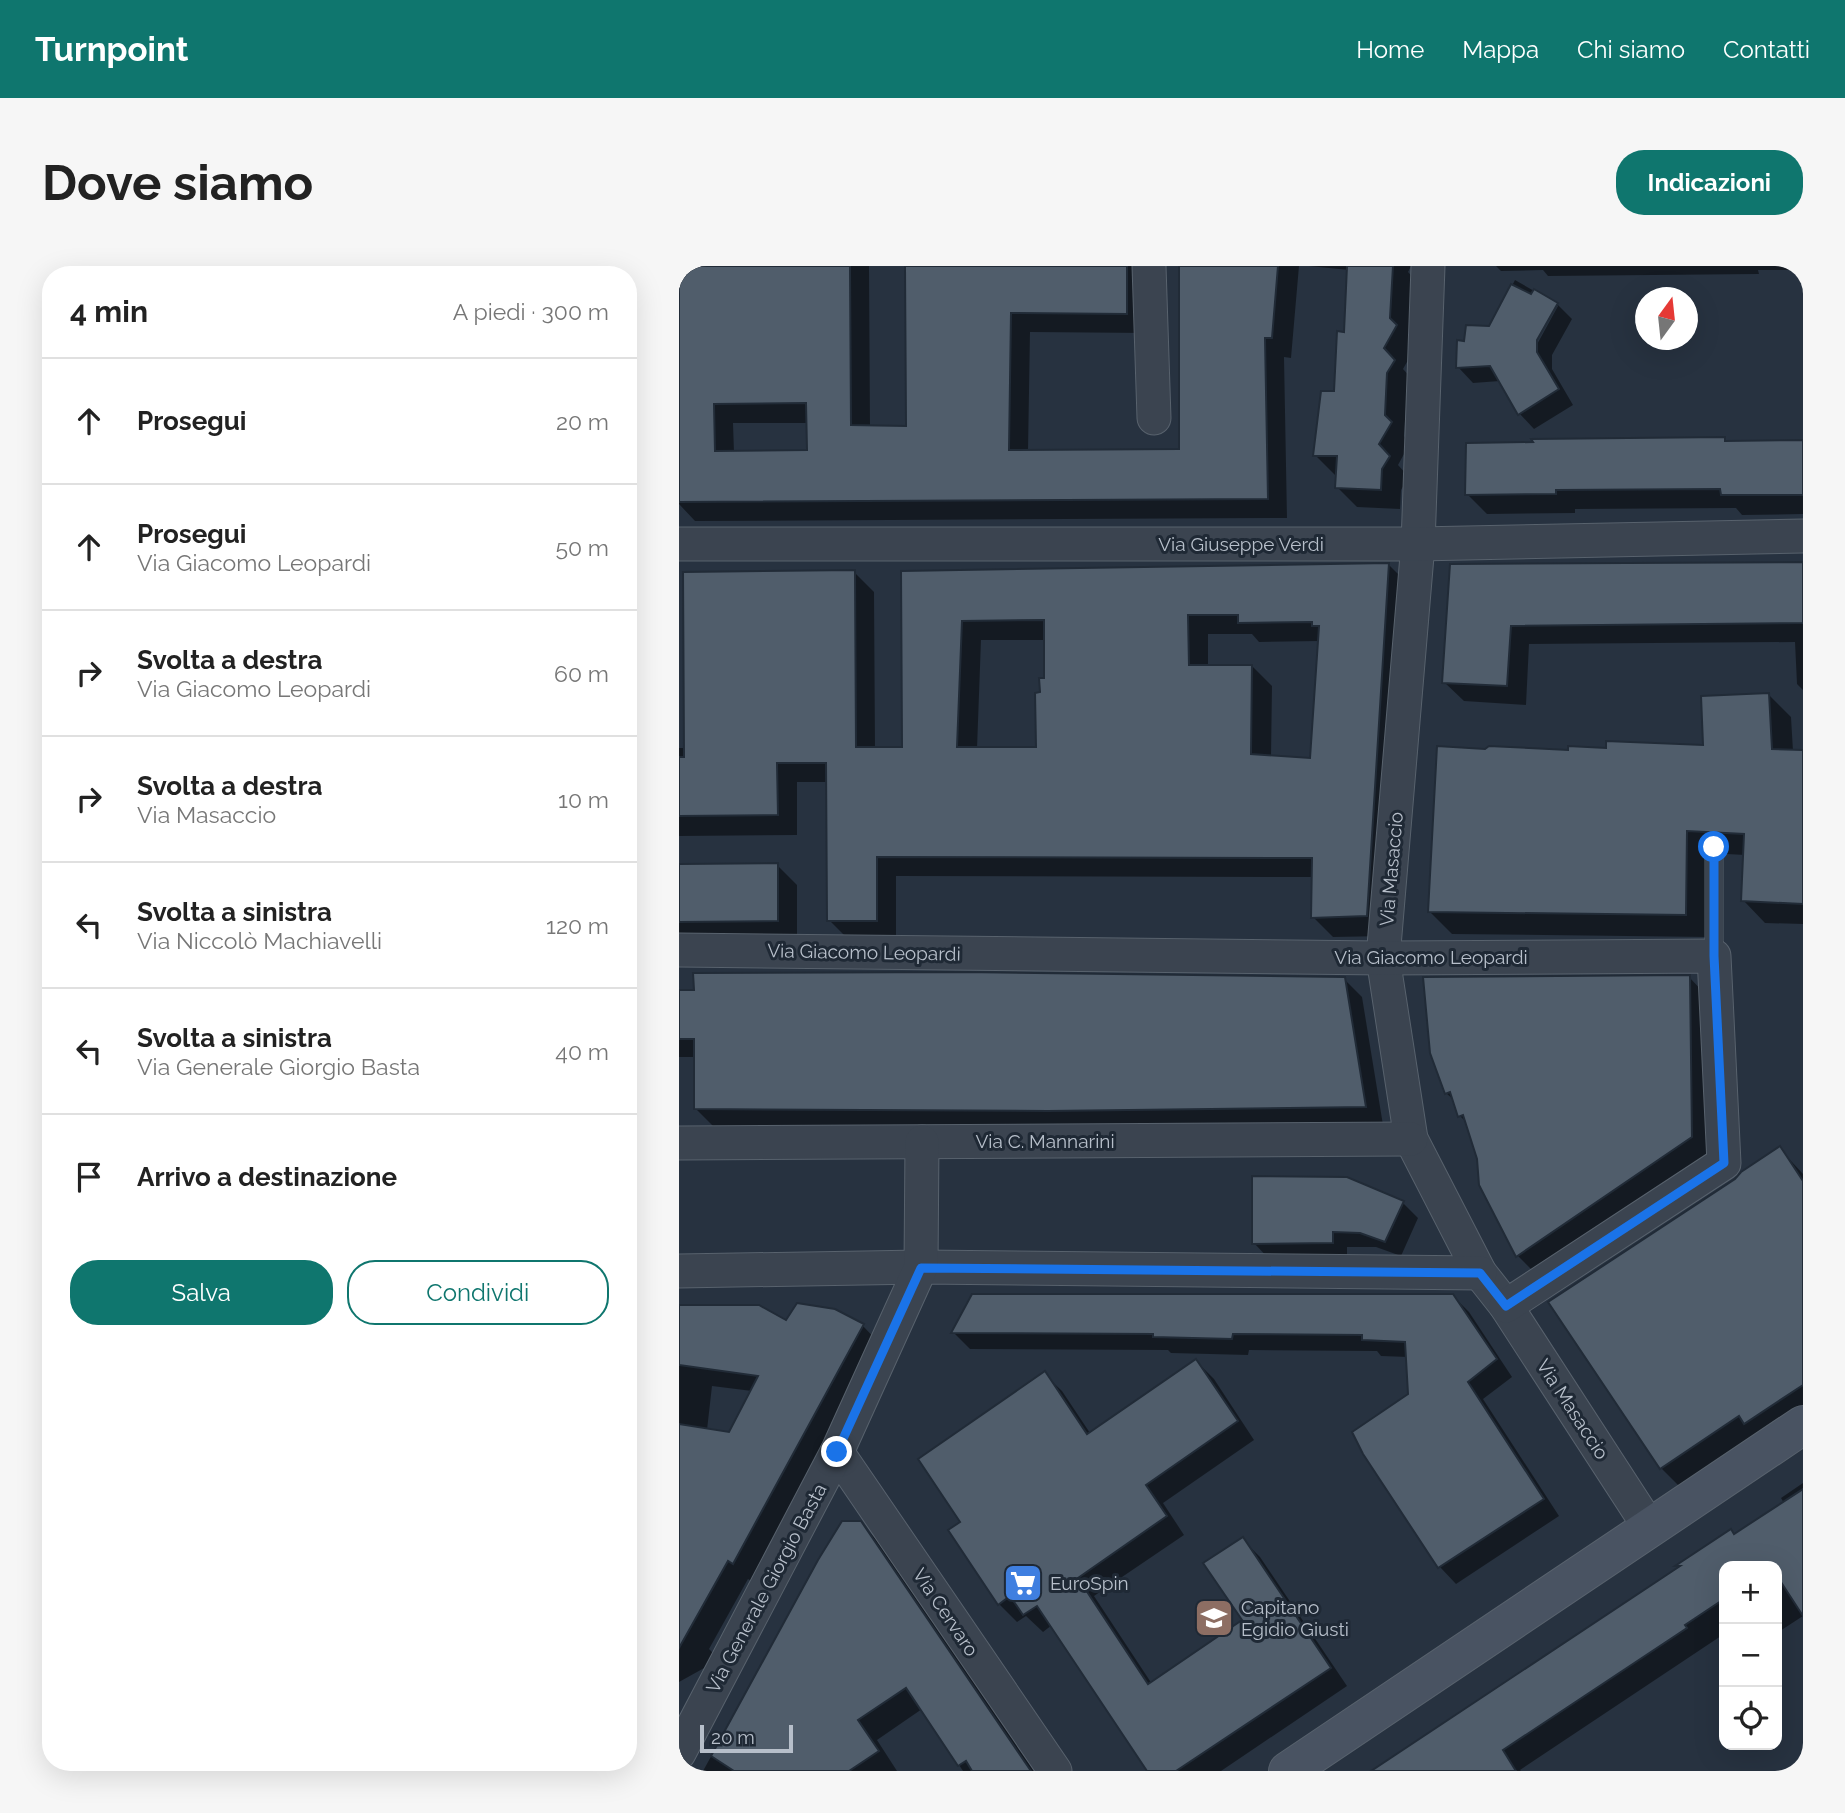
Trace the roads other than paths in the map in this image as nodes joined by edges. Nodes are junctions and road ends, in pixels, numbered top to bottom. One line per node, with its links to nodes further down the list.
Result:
1 (1149, 266): 3 (street)
2 (1429, 266): 6 (street, Via Masaccio)
3 (1154, 418)
4 (1803, 536): 6 (street, Via Giuseppe Verdi)
5 (679, 544): 6 (street, Via Giuseppe Verdi)
6 (1418, 544): 10 (street, Via Masaccio)
7 (1714, 847): 9 (lane)
8 (679, 950): 10 (street, Via Giacomo Leopardi)
9 (1714, 956): 10 (street, Via Giacomo Leopardi); 17 (street)
10 (1383, 958): 11 (street, Via Masaccio)
11 (1411, 1139): 12 (street, Via C. Mannarini); 16 (street, Via Masaccio)
12 (922, 1142): 13 (street, Via C. Mannarini); 14 (street, Via Generale Giorgio Basta)
13 (679, 1143)
14 (921, 1268): 15 (street); 16 (street); 19 (street, Via Generale Giorgio Basta)
15 (679, 1270)
16 (1480, 1273): 17 (street, Via Masaccio)
17 (1506, 1306): 20 (street, Via Masaccio)
18 (1803, 1425): 20 (main road)
19 (837, 1452): 21 (street, Via Generale Giorgio Basta); 22 (street, Via Cervaro)
20 (1650, 1528): 23 (main road)
21 (679, 1753)
22 (1055, 1771)
23 (1287, 1771)

